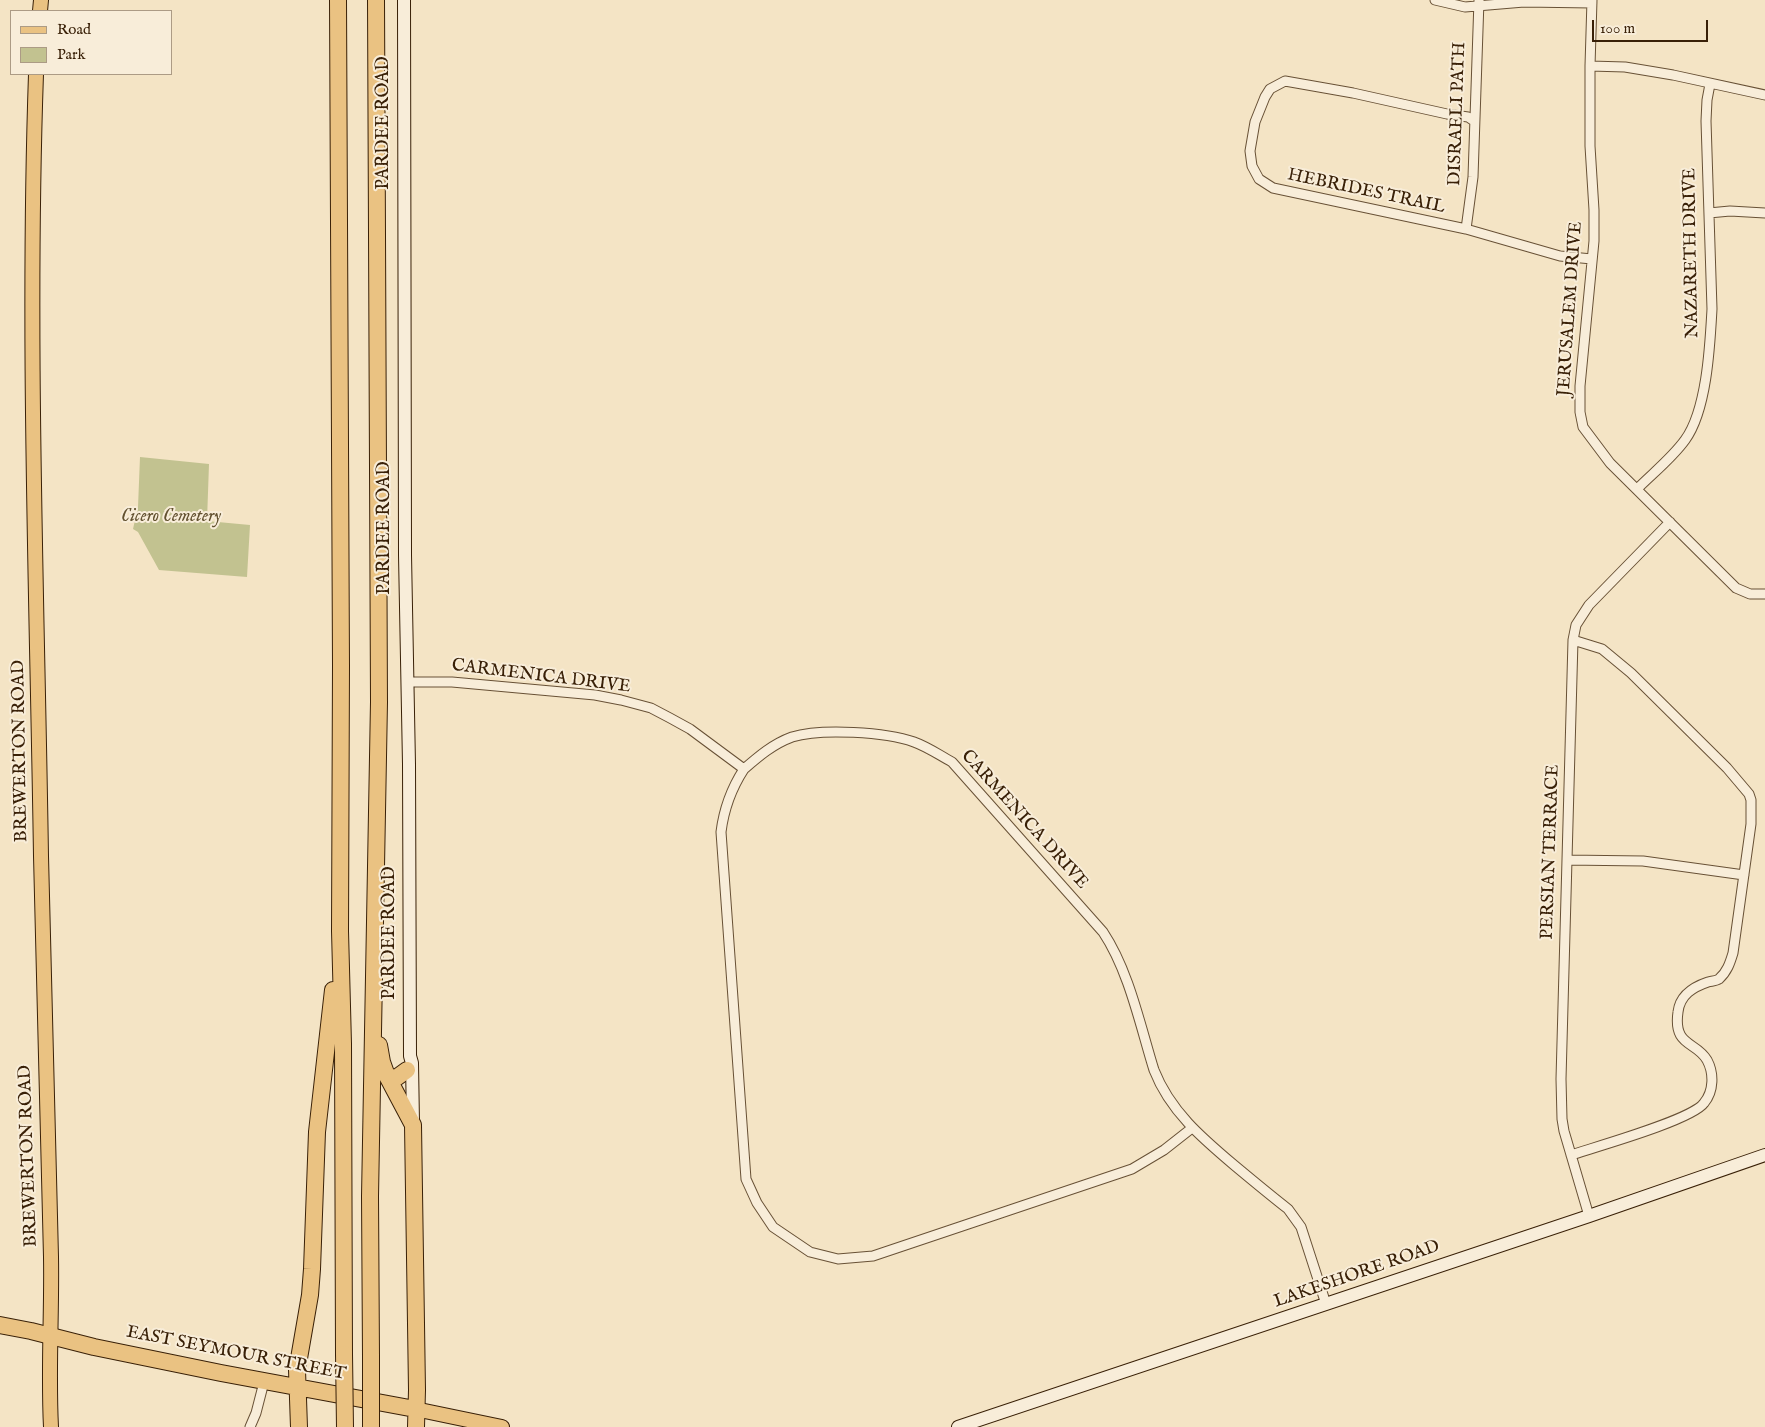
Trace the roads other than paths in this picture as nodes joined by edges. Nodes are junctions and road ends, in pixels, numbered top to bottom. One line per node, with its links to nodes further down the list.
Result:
1 (338, 0): 24 (highway)
2 (376, 0): 25 (highway)
3 (404, 0): 20 (street, PARDEE ROAD)
4 (1435, 0): 6 (street)
5 (1592, 2): 6 (street); 7 (street, JERUSALEM DRIVE)
6 (1479, 3): 11 (street, DISRAELI PATH)
7 (1590, 66): 9 (street); 15 (street, JERUSALEM DRIVE)
8 (36, 75): 35 (main road, BREWERTON ROAD)
9 (1710, 84): 10 (street); 12 (street, NAZARETH DRIVE)
10 (1765, 95)
11 (1474, 121): 14 (street, DISRAELI PATH); 14 (street, HEBRIDES TRAIL)
12 (1709, 213): 13 (street); 16 (street, NAZARETH DRIVE)
13 (1765, 213)
14 (1466, 230): 15 (street, HEBRIDES TRAIL)
15 (1592, 259): 16 (street, JERUSALEM DRIVE)
16 (1637, 489): 17 (street, JERUSALEM DRIVE)
17 (1670, 522): 18 (street, JERUSALEM DRIVE); 19 (street, PERSIAN TERRACE)
18 (1765, 594)
19 (1573, 640): 22 (street, PERSIAN TERRACE); 23 (street)
20 (408, 682): 21 (street, CARMENICA DRIVE); 26 (street, PARDEE ROAD)
21 (744, 769): 29 (street, CARMENICA DRIVE); 29 (street)
22 (1567, 860): 23 (street); 30 (street, PERSIAN TERRACE)
23 (1744, 875): 30 (street)
24 (340, 931): 37 (highway); 42 (highway, bridge)
25 (374, 1000): 27 (highway); 43 (highway, bridge)
26 (408, 1063): 27 (highway); 28 (street, PARDEE ROAD)
27 (387, 1076): 28 (highway)
28 (410, 1119): 38 (highway, PARDEE ROAD)
29 (1192, 1128): 33 (street, CARMENICA DRIVE)
30 (1571, 1155): 32 (street, PERSIAN TERRACE)
31 (1765, 1155): 32 (street, LAKESHORE ROAD)
32 (1590, 1216): 33 (street, LAKESHORE ROAD)
33 (1326, 1304): 46 (street, LAKESHORE ROAD)
34 (0, 1324): 35 (highway, EAST SEYMOUR STREET)
35 (51, 1336): 36 (highway, EAST SEYMOUR STREET); 39 (main road, BREWERTON ROAD)
36 (264, 1382): 37 (highway, EAST SEYMOUR STREET); 40 (street)
37 (296, 1388): 38 (highway, EAST SEYMOUR STREET); 41 (highway)
38 (412, 1408): 44 (highway, PARDEE ROAD); 45 (main road)
39 (51, 1427)
40 (250, 1427)
41 (299, 1427)
42 (344, 1427)
43 (371, 1427)
44 (416, 1427)
45 (502, 1427)
46 (958, 1427)

